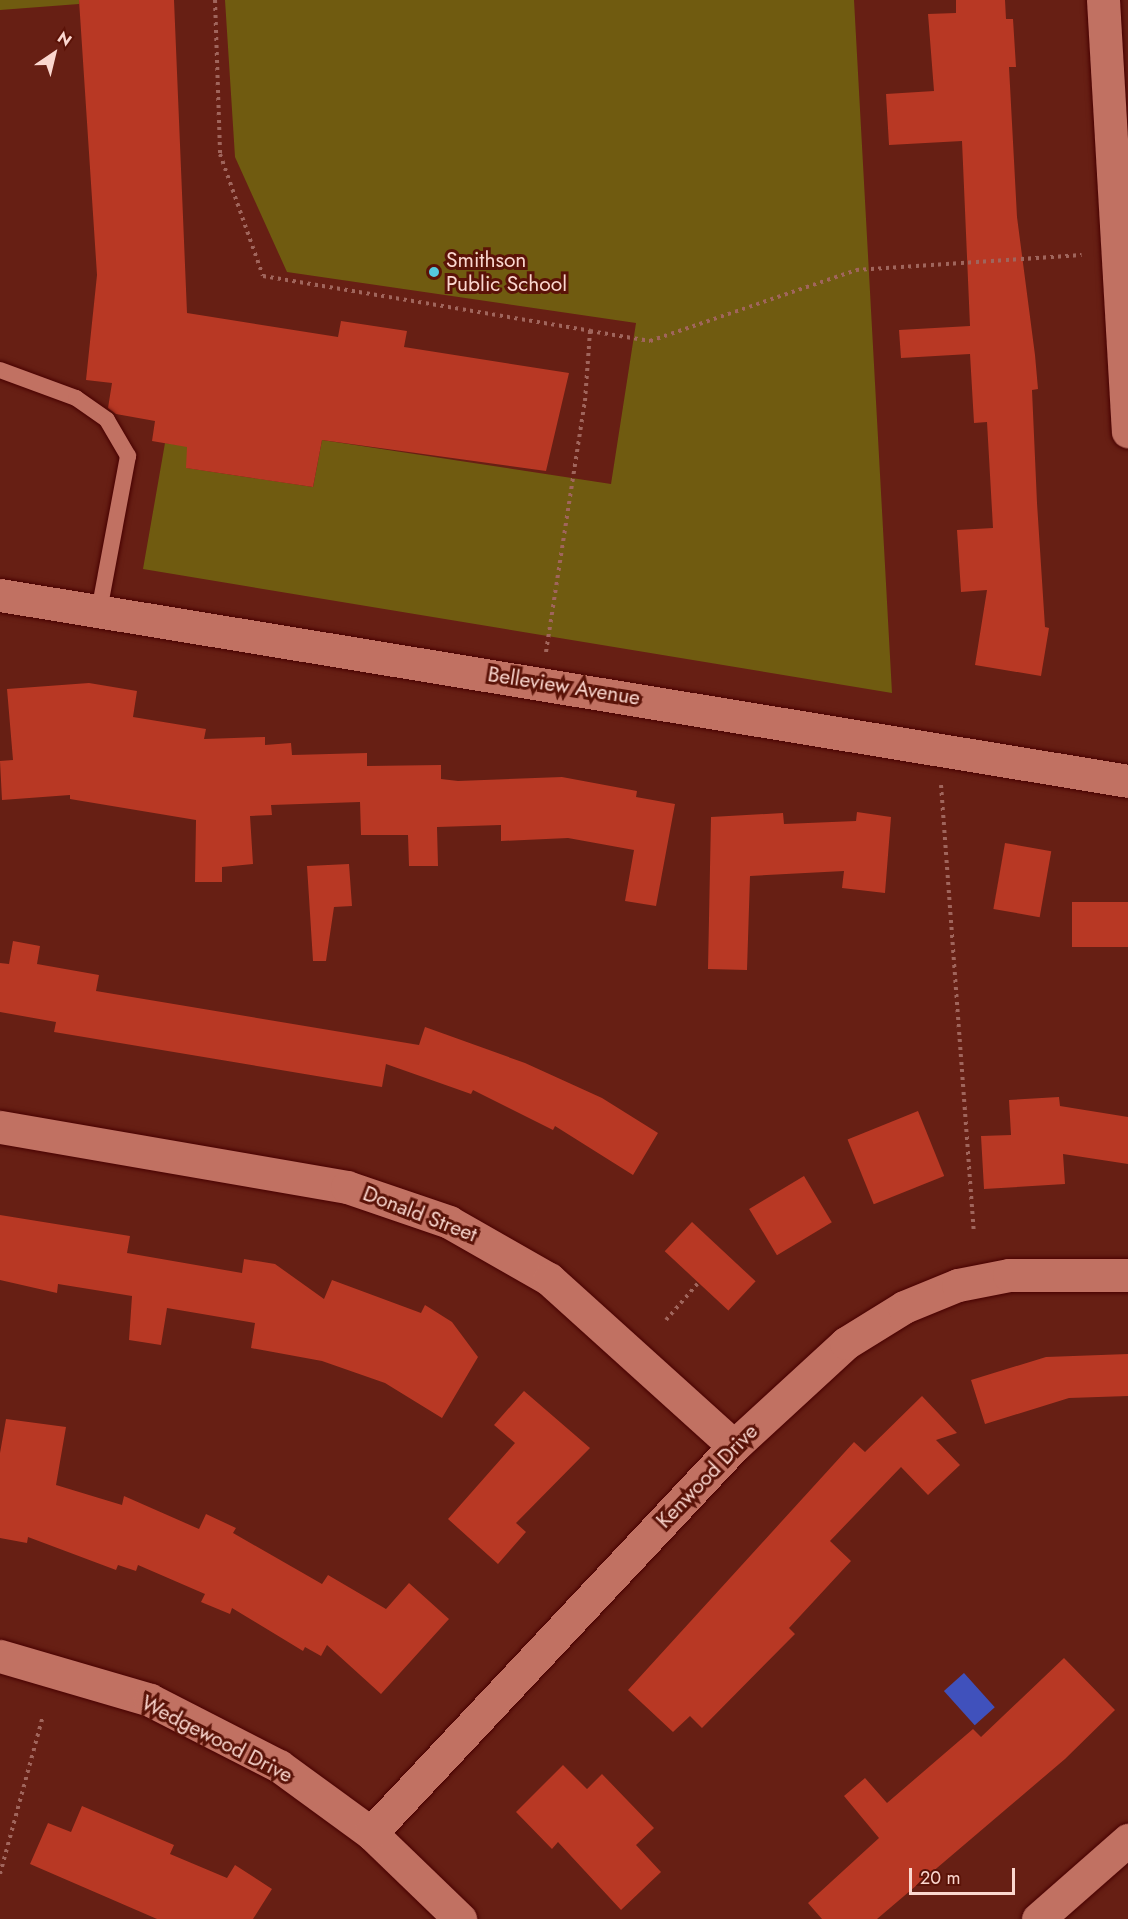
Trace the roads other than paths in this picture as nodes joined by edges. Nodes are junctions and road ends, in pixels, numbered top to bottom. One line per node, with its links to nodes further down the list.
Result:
1 (1103, 0): 2 (street)
2 (1125, 291): 4 (street)
3 (0, 370): 6 (lane)
4 (1128, 430)
5 (0, 595): 6 (street, Belleview Avenue)
6 (99, 611): 7 (street, Belleview Avenue)
7 (1128, 781)
8 (0, 1127): 10 (street, Donald Street)
9 (1128, 1275): 10 (street, Kenwood Drive)
10 (734, 1446): 12 (street, Kenwood Drive)
11 (0, 1656): 12 (street, Wedgewood Drive)
12 (371, 1833): 14 (street, Wedgewood Drive)
13 (1128, 1840): 15 (street)
14 (460, 1919)
15 (1038, 1919)

